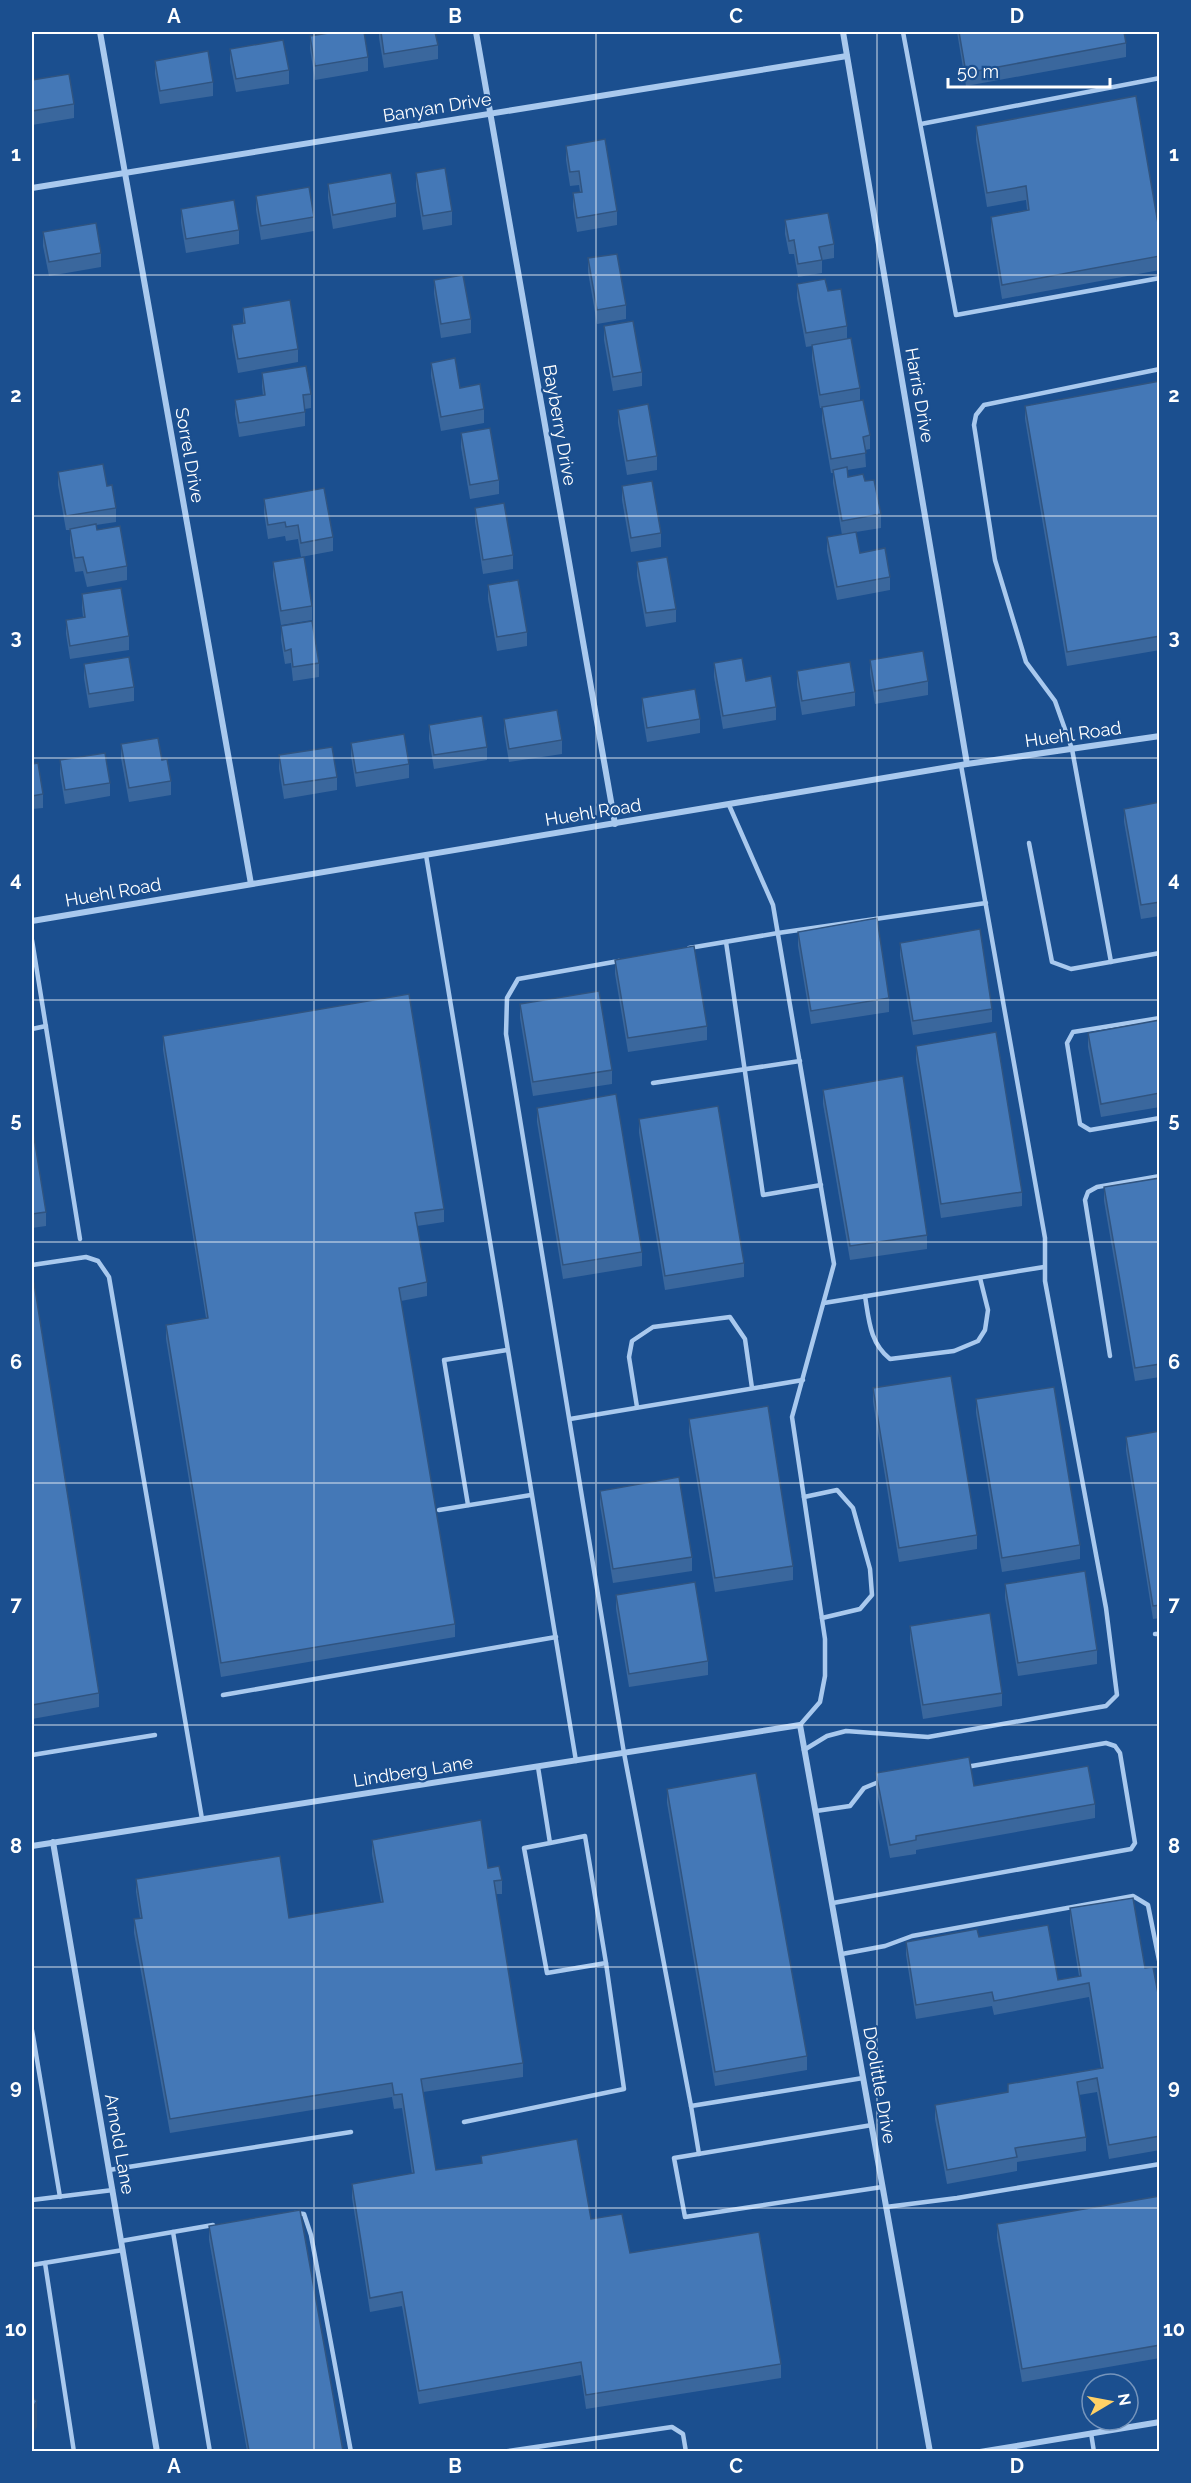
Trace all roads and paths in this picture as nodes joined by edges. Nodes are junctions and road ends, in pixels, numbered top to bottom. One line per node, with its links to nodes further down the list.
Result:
1 (99, 32): 9 (street, Sorrel Drive)
2 (476, 32): 7 (street, Bayberry Drive)
3 (843, 32): 5 (street, Harris Drive)
4 (903, 32): 8 (lane)
5 (847, 56): 7 (street, Banyan Drive); 15 (street, Harris Drive)
6 (1160, 78): 8 (lane)
7 (490, 114): 9 (street, Banyan Drive); 17 (street, Bayberry Drive)
8 (921, 124): 11 (lane)
9 (124, 174): 10 (street, Banyan Drive); 20 (street, Sorrel Drive)
10 (32, 188)
11 (1160, 278)
12 (1160, 369): 14 (lane)
13 (1160, 736): 14 (street, Huehl Road)
14 (1072, 750): 15 (street, Huehl Road); 29 (lane)
15 (964, 765): 16 (street, Huehl Road); 21 (lane)
16 (729, 805): 17 (street, Huehl Road); 23 (lane)
17 (615, 824): 19 (street, Huehl Road)
18 (1029, 843): 29 (lane)
19 (426, 855): 20 (street, Huehl Road); 45 (lane)
20 (251, 884): 22 (street, Huehl Road)
21 (986, 903): 23 (lane); 41 (lane)
22 (32, 921)
23 (778, 933): 25 (lane); 33 (lane)
24 (32, 940): 31 (lane)
25 (726, 942): 26 (lane); 34 (lane)
26 (680, 950)
27 (1160, 953): 29 (lane)
28 (622, 960): 50 (lane)
29 (1111, 962)
30 (1160, 1018): 36 (lane)
31 (46, 1026): 32 (lane); 39 (lane)
32 (32, 1029)
33 (800, 1061): 34 (lane); 38 (lane)
34 (745, 1070): 35 (lane); 38 (lane)
35 (652, 1083)
36 (1160, 1118)
37 (1160, 1176): 46 (lane)
38 (821, 1185): 44 (lane)
39 (80, 1239)
40 (32, 1265): 68 (lane)
41 (1044, 1268): 42 (lane); 60 (lane)
42 (980, 1278): 43 (lane); 43 (lane)
43 (865, 1296): 44 (lane)
44 (824, 1303): 47 (lane)
45 (507, 1350): 51 (lane); 53 (lane)
46 (1110, 1356)
47 (803, 1380): 48 (lane); 52 (lane)
48 (752, 1388): 49 (lane); 49 (lane)
49 (637, 1407): 50 (lane)
50 (570, 1419): 61 (lane)
51 (531, 1495): 53 (lane); 56 (lane)
52 (804, 1497): 55 (lane); 55 (lane)
53 (468, 1505): 54 (lane)
54 (439, 1510)
55 (822, 1618): 58 (lane)
56 (556, 1637): 57 (lane); 63 (lane)
57 (223, 1695)
58 (800, 1725): 60 (street, Doolittle Drive); 61 (street, Lindberg Lane)
59 (155, 1735): 62 (lane)
60 (804, 1750): 67 (street, Doolittle Drive)
61 (624, 1753): 63 (street, Lindberg Lane); 78 (lane)
62 (32, 1755)
63 (576, 1761): 64 (street, Lindberg Lane)
64 (538, 1767): 68 (street, Lindberg Lane); 70 (lane)
65 (955, 1769): 72 (lane)
66 (886, 1780): 67 (lane)
67 (816, 1811): 72 (street, Doolittle Drive)
68 (202, 1819): 69 (street, Lindberg Lane)
69 (53, 1842): 71 (street, Lindberg Lane); 84 (street, Arnold Lane)
70 (550, 1843): 74 (lane); 74 (lane)
71 (32, 1846)
72 (833, 1903): 73 (street, Doolittle Drive)
73 (842, 1954): 75 (lane); 77 (street, Doolittle Drive)
74 (606, 1963): 79 (lane)
75 (1160, 1965)
76 (32, 2030): 87 (lane)
77 (863, 2078): 78 (lane); 80 (street, Doolittle Drive)
78 (690, 2106): 82 (lane)
79 (464, 2122)
80 (872, 2125): 82 (lane); 85 (street, Doolittle Drive)
81 (351, 2132): 84 (lane)
82 (699, 2154): 85 (lane)
83 (1160, 2164): 89 (lane)
84 (110, 2170): 86 (street, Arnold Lane)
85 (882, 2187): 89 (street, Doolittle Drive)
86 (112, 2190): 87 (lane); 93 (street, Arnold Lane)
87 (60, 2197): 88 (lane)
88 (32, 2200)
89 (886, 2206): 105 (street, Doolittle Drive)
90 (291, 2212): 102 (lane)
91 (216, 2225): 92 (lane)
92 (173, 2232): 93 (lane); 101 (lane)
93 (121, 2241): 94 (street, Arnold Lane)
94 (123, 2250): 95 (lane); 100 (street, Arnold Lane)
95 (45, 2263): 96 (lane); 99 (lane)
96 (32, 2265)
97 (1160, 2422): 98 (street)
98 (1091, 2433): 106 (street); 107 (lane)
99 (74, 2451)
100 (157, 2451)
101 (210, 2451)
102 (351, 2451)
103 (502, 2451): 104 (lane)
104 (686, 2451)
105 (930, 2451)
106 (980, 2451)
107 (1094, 2451)

